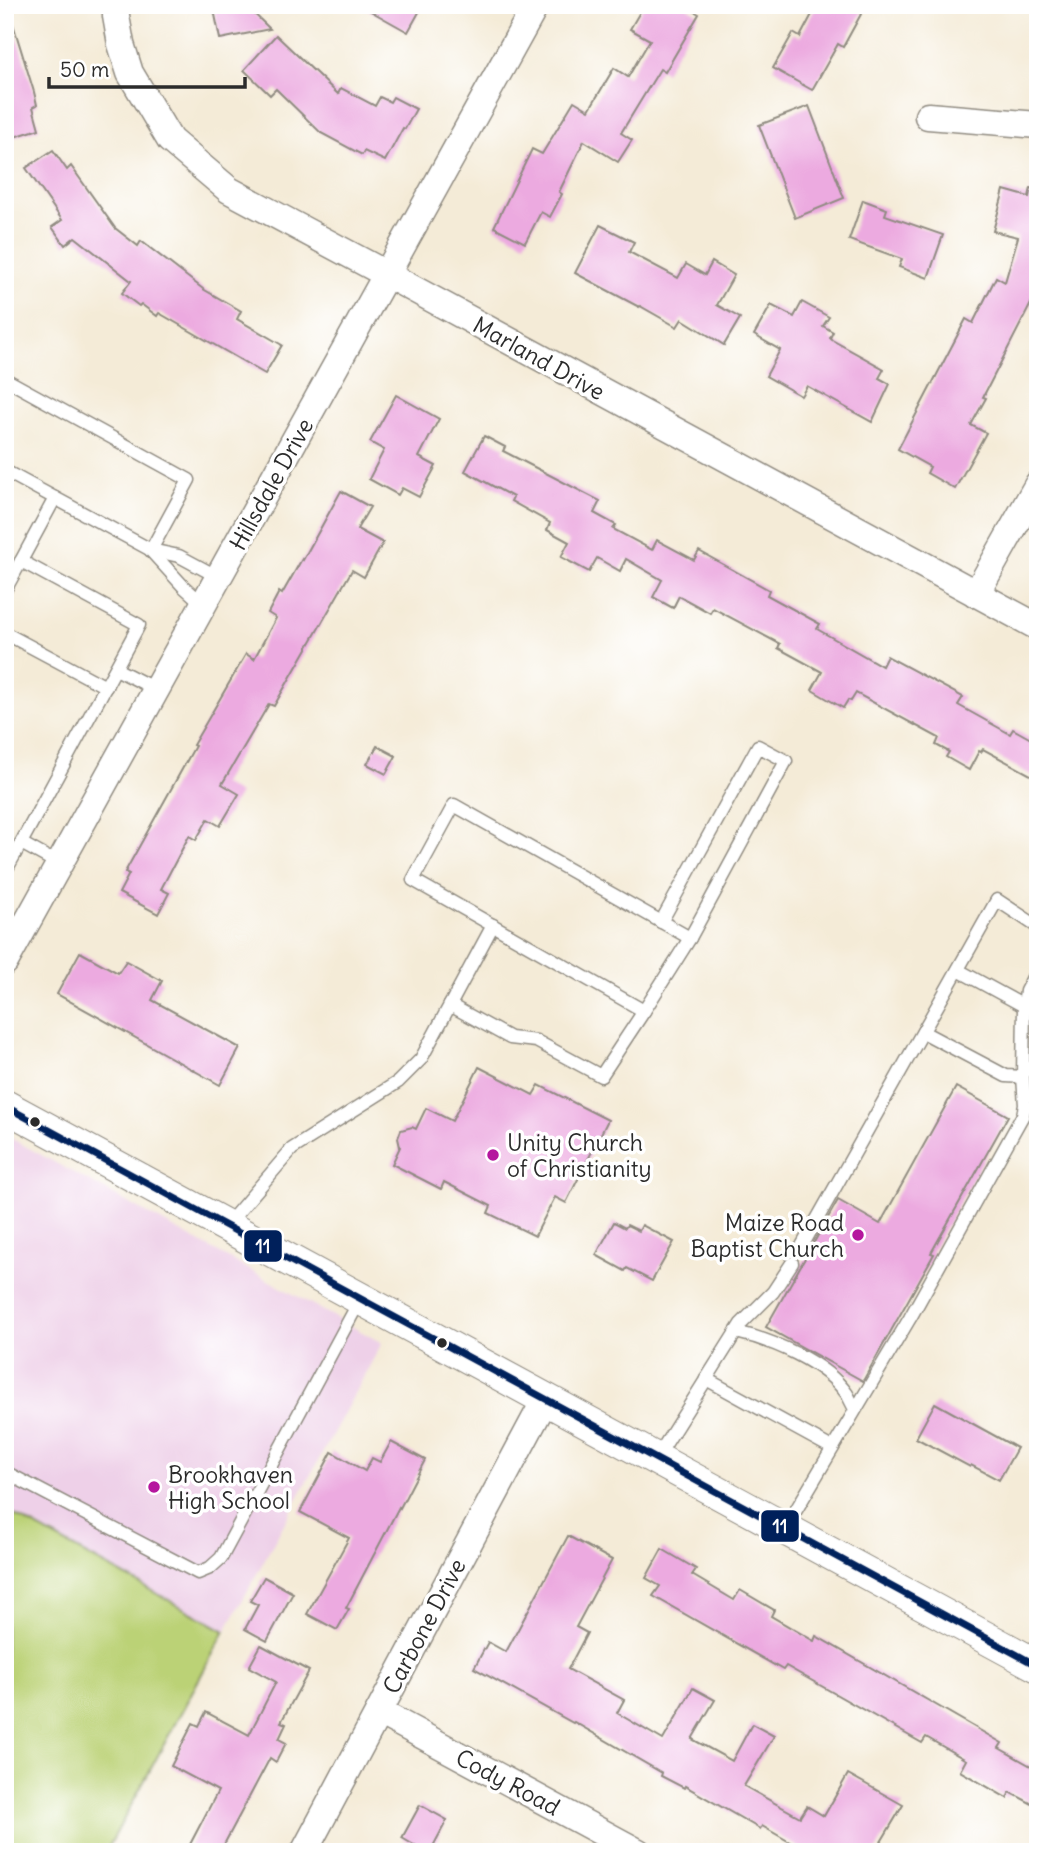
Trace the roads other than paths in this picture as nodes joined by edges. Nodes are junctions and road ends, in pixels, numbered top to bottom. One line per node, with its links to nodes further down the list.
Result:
1 (536, 5): 5 (street, Hillsdale Drive)
2 (116, 11): 5 (street, Marland Drive)
3 (928, 116): 4 (street)
4 (1038, 125)
5 (386, 274): 12 (street, Hillsdale Drive); 14 (street, Marland Drive)
6 (5, 379): 10 (lane)
7 (5, 471): 9 (lane)
8 (1038, 484): 14 (street)
9 (55, 498): 10 (lane); 11 (lane)
10 (151, 550): 12 (lane); 15 (lane)
11 (21, 561): 13 (lane); 18 (lane)
12 (220, 578): 15 (street, Hillsdale Drive)
13 (5, 590)
14 (976, 594): 16 (street, Marland Drive)
15 (204, 605): 20 (street, Hillsdale Drive)
16 (1038, 627)
17 (5, 633): 19 (lane)
18 (116, 668): 19 (lane); 20 (lane)
19 (106, 687): 21 (lane)
20 (157, 690): 22 (street, Hillsdale Drive)
21 (21, 843): 22 (lane); 23 (lane)
22 (60, 864): 28 (street, Hillsdale Drive)
23 (5, 872)
24 (661, 922): 25 (lane); 27 (lane); 27 (lane)
25 (493, 925): 31 (lane); 33 (lane)
26 (1038, 927): 30 (lane)
27 (690, 938): 33 (lane)
28 (6, 958)
29 (1038, 968): 32 (lane)
30 (958, 970): 32 (lane); 34 (lane)
31 (450, 1005): 33 (lane); 37 (lane)
32 (1024, 1006): 35 (lane)
33 (644, 1011)
34 (923, 1032): 35 (lane); 38 (lane)
35 (1023, 1077): 44 (lane)
36 (5, 1107): 37 (street)
37 (226, 1227): 40 (street)
38 (802, 1246)
39 (792, 1263): 41 (lane)
40 (360, 1300): 43 (street); 47 (lane)
41 (736, 1332): 42 (lane); 44 (lane)
42 (706, 1379): 45 (lane); 46 (lane)
43 (545, 1400): 46 (street); 50 (street, Carbone Drive)
44 (855, 1409): 45 (lane)
45 (832, 1448): 48 (lane)
46 (656, 1459): 48 (street)
47 (5, 1472)
48 (785, 1528): 49 (street)
49 (1038, 1666)
50 (379, 1712): 51 (street, Carbone Drive); 52 (street, Cody Road)
51 (304, 1852)
52 (638, 1852)

